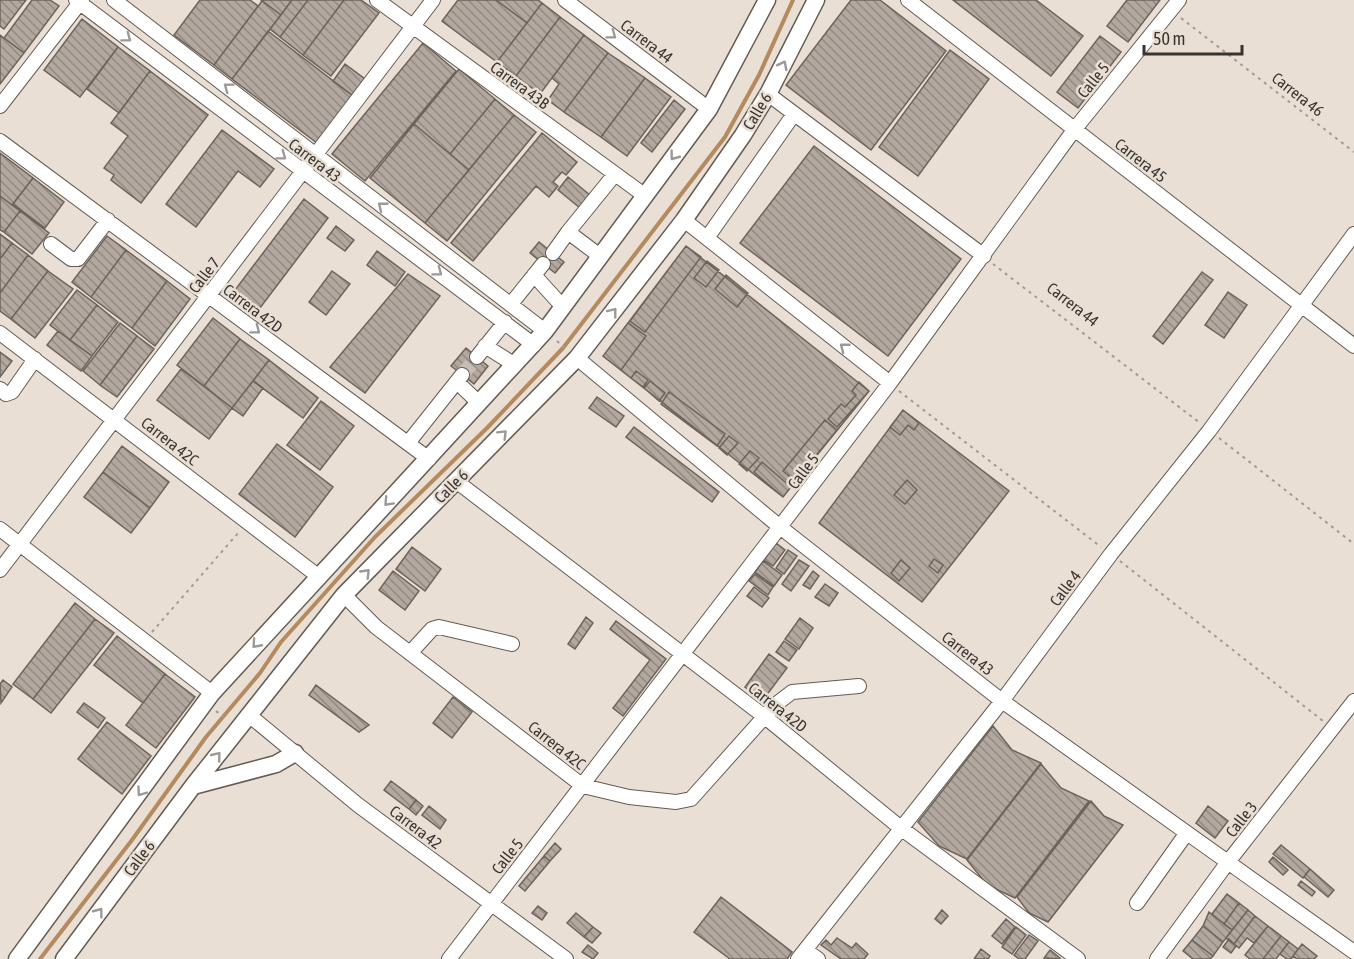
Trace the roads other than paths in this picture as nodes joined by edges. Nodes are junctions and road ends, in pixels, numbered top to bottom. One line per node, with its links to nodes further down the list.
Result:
1 (114, 0): 17 (street, Carrera 43, one-way to 1)
2 (377, 0): 10 (street, Carrera 43B)
3 (433, 0): 10 (street, Calle 7)
4 (565, 0): 13 (street, Carrera 44, one-way to 13)
5 (767, 0): 13 (main road, Calle 6)
6 (816, 0): 11 (main road, Calle 6, one-way to 6)
7 (908, 0): 15 (street, Carrera 45)
8 (79, 1): 12 (street); 18 (street, Carrera 43, one-way to 18)
9 (1175, 5): 15 (street, Calle 5)
10 (413, 28): 17 (street, Calle 7); 19 (street, Carrera 43B)
11 (768, 94): 14 (street); 22 (main road, Calle 6)
12 (0, 106)
13 (709, 109): 20 (main road, Calle 6, one-way to 20)
14 (794, 114): 25 (street); 29 (street)
15 (1074, 130): 29 (street, Calle 5); 34 (street, Carrera 45)
16 (0, 141): 21 (street, Carrera 42D)
17 (315, 154): 18 (street, Calle 7); 33 (street, Carrera 43, one-way to 17)
18 (302, 171): 32 (street, Calle 7); 36 (street, Carrera 43, one-way to 36)
19 (615, 174): 20 (street, Carrera 43B); 23 (street)
20 (644, 195): 28 (main road, Calle 6)
21 (108, 220): 26 (street); 32 (street, Carrera 42D)
22 (684, 220): 25 (street); 41 (main road, Calle 6, one-way to 22)
23 (568, 232): 27 (street); 28 (street)
24 (1354, 234): 34 (street, Calle 4)
25 (707, 238): 44 (street, one-way to 25)
26 (51, 244)
27 (553, 253)
28 (600, 256): 35 (main road, Calle 6)
29 (984, 256): 44 (street, Calle 5)
30 (543, 264): 31 (street)
31 (534, 275): 33 (street); 35 (street)
32 (209, 296): 47 (street, Calle 7); 48 (street, Carrera 42D, one-way to 48)
33 (511, 304): 37 (street, Carrera 43)
34 (1300, 305): 40 (street, Carrera 45); 62 (street, Calle 4)
35 (563, 307): 37 (main road, Calle 6)
36 (505, 322): 39 (street, Carrera 43); 43 (street)
37 (545, 331): 39 (main road, Calle 6)
38 (0, 333): 42 (street, Carrera 42C)
39 (534, 345): 43 (main road, Calle 6)
40 (1354, 346)
41 (572, 354): 50 (main road, Calle 6, one-way to 41); 51 (street, Carrera 43)
42 (35, 359): 45 (street); 47 (street, Carrera 42C)
43 (515, 365): 46 (main road, Calle 6)
44 (890, 384): 51 (street, Calle 5)
45 (0, 389)
46 (479, 403): 48 (street); 49 (main road, Calle 6)
47 (116, 420): 53 (street, Calle 7); 55 (street, Carrera 42C)
48 (408, 443): 49 (street, Carrera 42D)
49 (429, 459): 55 (main road, Calle 6, one-way to 55)
50 (456, 481): 56 (main road, Calle 6, one-way to 50); 59 (street, Carrera 42D)
51 (780, 527): 59 (street, Calle 5); 62 (street, Carrera 43)
52 (0, 529): 53 (street)
53 (20, 544): 54 (street, Calle 7); 61 (street)
54 (0, 570)
55 (318, 576): 61 (main road, Calle 6, one-way to 61)
56 (344, 595): 58 (street, Carrera 42C); 64 (main road, Calle 6)
57 (512, 644): 58 (street)
58 (411, 652): 68 (street, Carrera 42C)
59 (683, 654): 65 (street, Carrera 42D); 68 (street, Calle 5)
60 (859, 686): 65 (street)
61 (212, 693): 76 (main road, Calle 6, one-way to 76)
62 (1002, 701): 69 (street, Calle 4); 70 (street, Carrera 43)
63 (1354, 701): 71 (street, Calle 3)
64 (250, 716): 66 (street, Carrera 42); 67 (main road, Calle 6, one-way to 64)
65 (765, 717): 68 (street); 69 (street, Carrera 42D)
66 (295, 753): 67 (main road); 73 (street, Carrera 42)
67 (193, 786): 77 (main road, Calle 6, one-way to 67)
68 (583, 786): 73 (street, Calle 5)
69 (902, 829): 75 (street, Calle 4); 81 (street, Carrera 42D)
70 (1186, 834): 71 (street, Carrera 43); 72 (street)
71 (1228, 862): 74 (street, Carrera 43); 82 (street, Calle 3)
72 (1137, 903)
73 (491, 904): 78 (street, Calle 5); 79 (street, Carrera 42)
74 (1354, 952)
75 (801, 954): 80 (street)
76 (18, 959)
77 (64, 959)
78 (449, 959)
79 (566, 959)
80 (818, 959)
81 (1078, 959)
82 (1157, 959)

